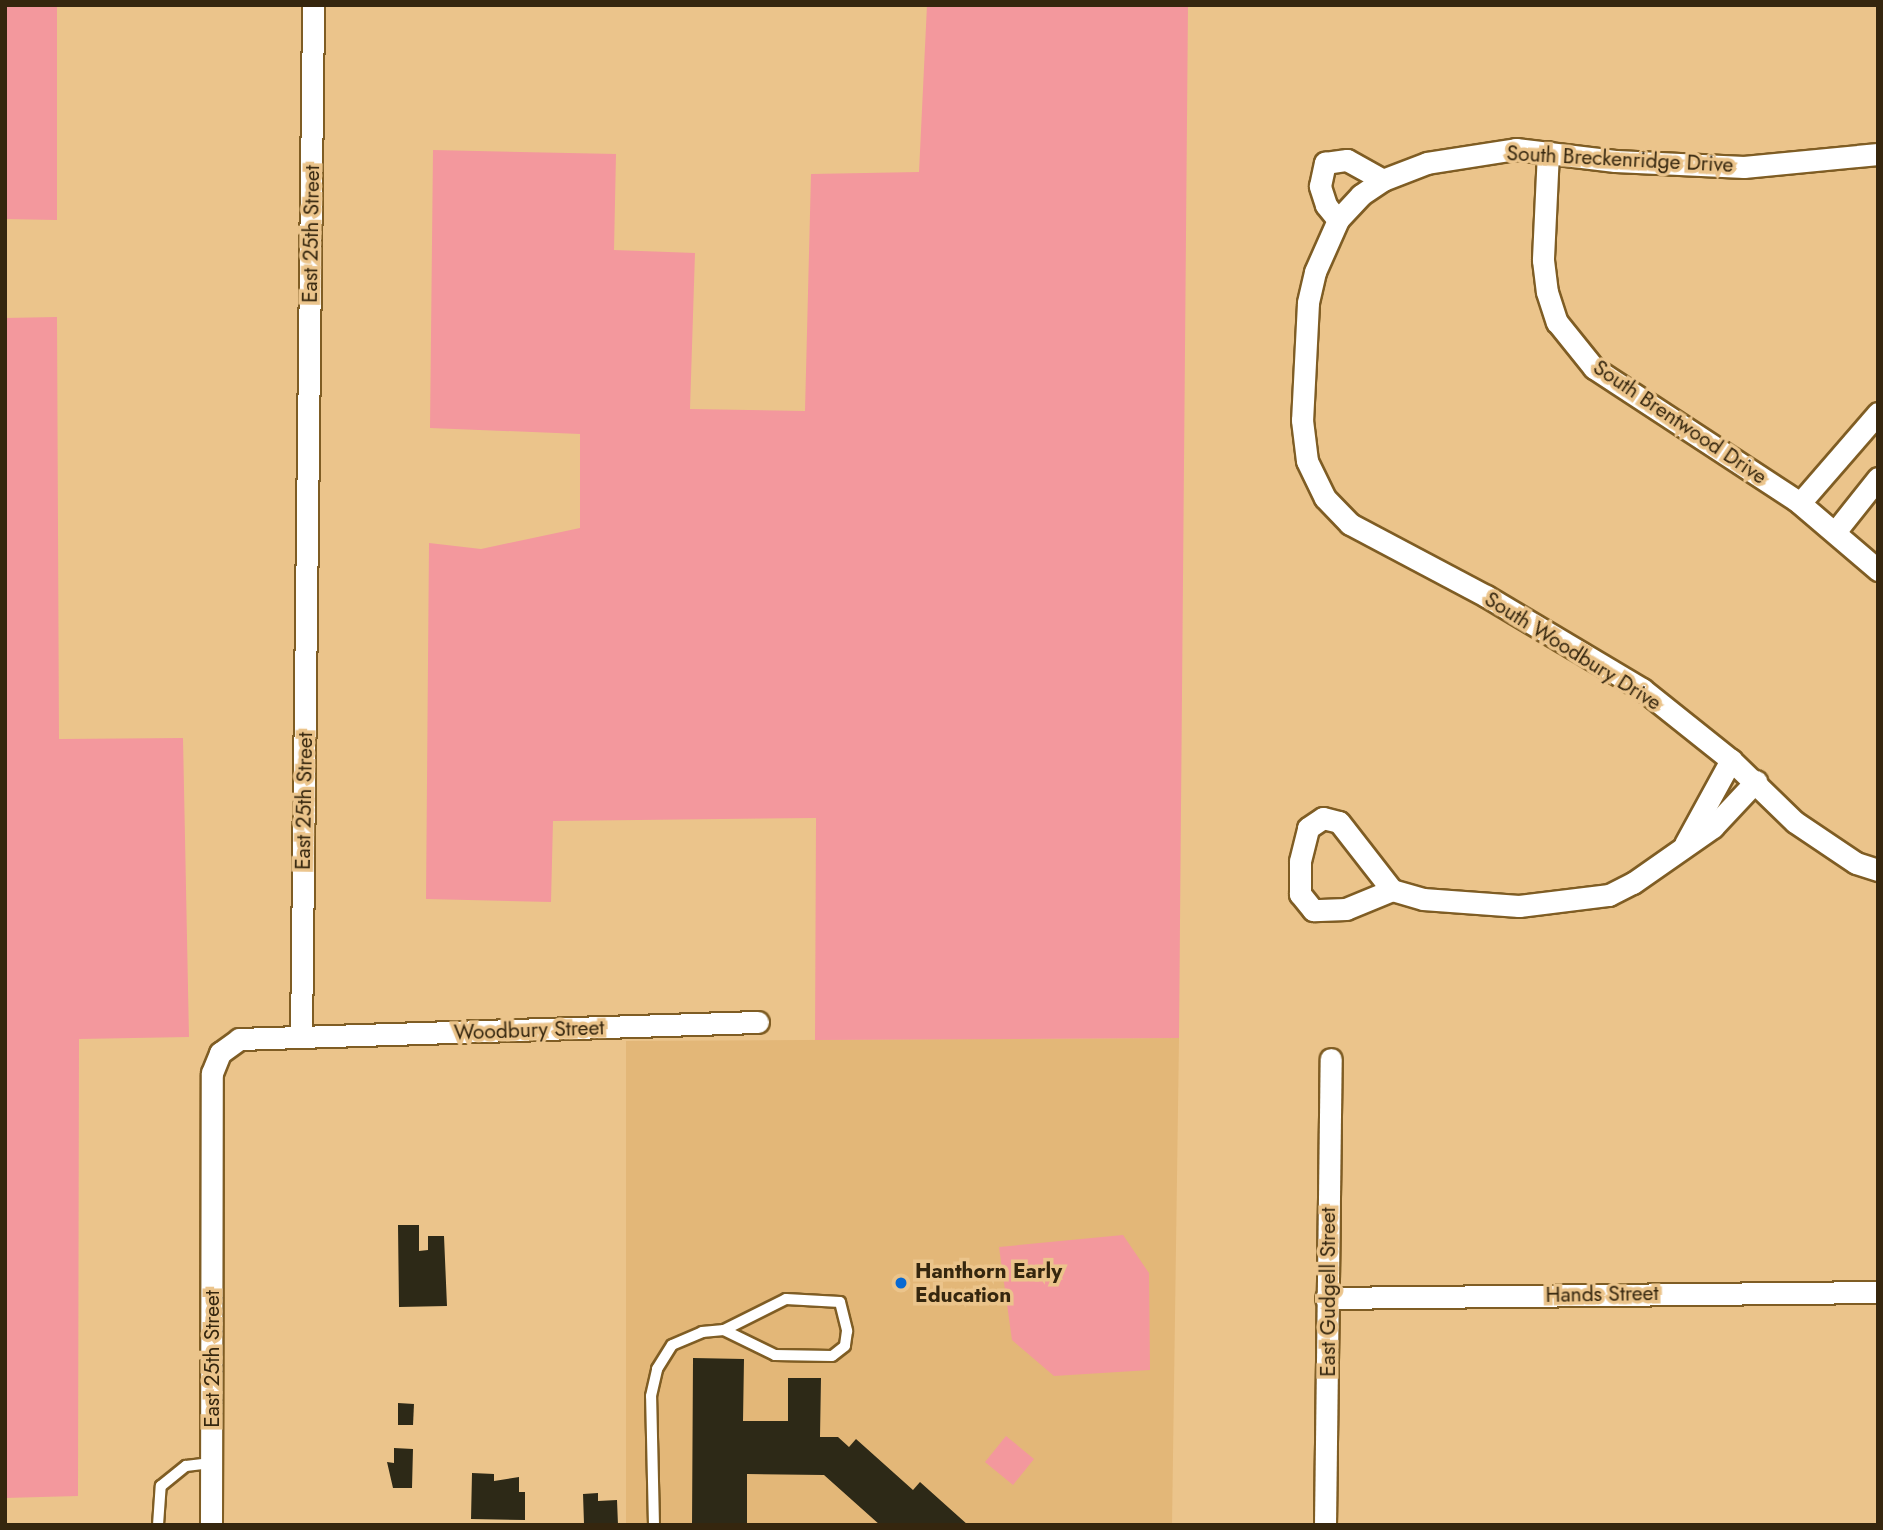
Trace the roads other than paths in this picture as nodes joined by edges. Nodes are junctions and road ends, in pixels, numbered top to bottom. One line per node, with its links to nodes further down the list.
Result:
1 (313, 5): 17 (street, East 25th Street)
2 (1548, 152): 3 (street, South Breckenridge Drive); 4 (street, South Breckenridge Drive); 8 (street, South Brentwood Drive)
3 (1878, 154)
4 (1383, 180): 5 (street, South Breckenridge Drive); 5 (street)
5 (1338, 220): 11 (street, South Woodbury Drive)
6 (1878, 413): 8 (street)
7 (1878, 478): 9 (street)
8 (1800, 503): 9 (street, South Brentwood Drive)
9 (1835, 533): 10 (street, South Brentwood Drive)
10 (1878, 570)
11 (1731, 760): 12 (street, South Woodbury Drive); 13 (street)
12 (1756, 781): 13 (street); 14 (street, South Woodbury Drive)
13 (1685, 844): 15 (street)
14 (1878, 870)
15 (1392, 890): 15 (street)
16 (758, 1023): 17 (street, Woodbury Street)
17 (301, 1037): 22 (street, East 25th Street)
18 (1331, 1059): 20 (street, East Gudgell Street)
19 (1878, 1292): 20 (street, Hands Street)
20 (1326, 1298): 26 (street, East Gudgell Street)
21 (724, 1330): 21 (lane); 25 (lane)
22 (211, 1463): 23 (lane); 24 (street, East 25th Street)
23 (158, 1525)
24 (211, 1525)
25 (654, 1525)
26 (1325, 1525)

